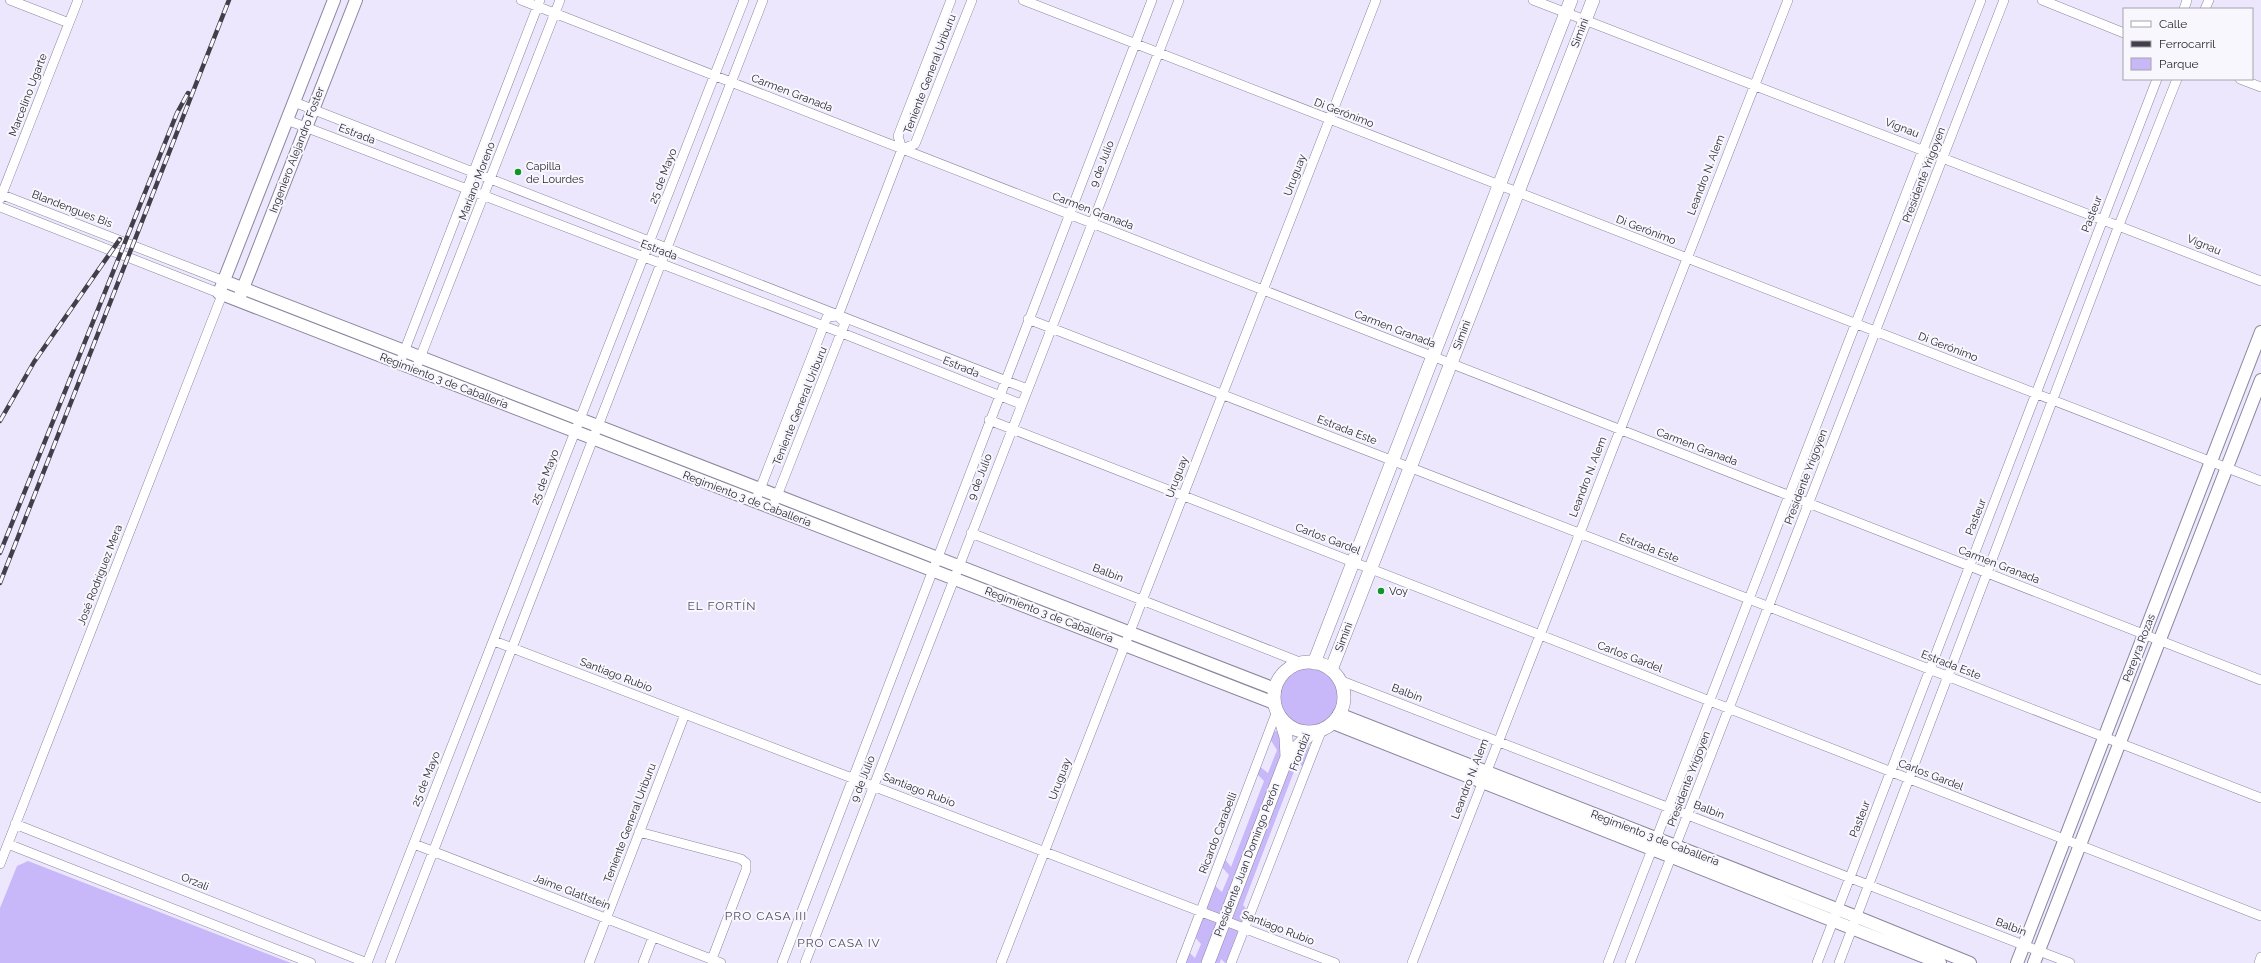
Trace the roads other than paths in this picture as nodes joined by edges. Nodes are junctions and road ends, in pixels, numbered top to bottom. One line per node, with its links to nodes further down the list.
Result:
1 (10, 0): 26 (street)
2 (78, 0): 26 (street, Marcelino Ugarte)
3 (334, 0): 37 (street, Ingeniero Alejandro Foster)
4 (356, 0): 38 (street, Ingeniero Alejandro Foster)
5 (521, 0): 22 (street, Carmen Granada)
6 (560, 0): 23 (street, Mariano Moreno)
7 (744, 0): 30 (street, 25 de Mayo)
8 (763, 0): 34 (street)
9 (951, 0): 42 (street, Teniente General Uriburu)
10 (972, 0): 42 (street, Teniente General Uriburu)
11 (1023, 0): 28 (street, Di Gerónimo)
12 (1152, 0): 28 (street, 9 de Julio)
13 (1179, 0): 29 (street, 9 de Julio)
14 (1376, 0): 40 (street, Uruguay)
15 (1533, 0): 24 (street, Vignau)
16 (1571, 0): 24 (main road, Simini)
17 (1593, 0): 25 (main road, Simini)
18 (1788, 0): 35 (street, Leandro N. Alem)
19 (1981, 0): 43 (street, Presidente Yrigoyen)
20 (2004, 0): 44 (street, Presidente Yrigoyen)
21 (2042, 0): 27 (street)
22 (539, 3): 23 (street, Carmen Granada); 45 (street, Mariano Moreno)
23 (554, 13): 30 (street, Carmen Granada); 46 (street, Mariano Moreno)
24 (1566, 13): 25 (street, Vignau); 47 (main road, Simini)
25 (1585, 20): 35 (street, Vignau); 49 (main road, Simini)
26 (69, 23): 51 (street, Marcelino Ugarte)
27 (2123, 33)
28 (1135, 44): 29 (street, Di Gerónimo); 53 (street, 9 de Julio)
29 (1158, 53): 40 (street, Di Gerónimo); 55 (street, 9 de Julio)
30 (715, 76): 34 (street, Carmen Granada); 57 (street, 25 de Mayo)
31 (2157, 80): 54 (street, Pasteur)
32 (2177, 80): 56 (street)
33 (2243, 80): 36 (street)
34 (731, 82): 42 (street, Carmen Granada); 58 (street)
35 (1755, 85): 43 (street, Vignau); 60 (street, Leandro N. Alem)
36 (2261, 87)
37 (294, 102): 38 (street, Estrada); 39 (street, Ingeniero Alejandro Foster)
38 (313, 110): 41 (street, Ingeniero Alejandro Foster); 45 (street, Estrada)
39 (287, 120): 41 (street, Estrada); 62 (street, Ingeniero Alejandro Foster)
40 (1329, 120): 47 (street, Di Gerónimo); 65 (street, Uruguay)
41 (306, 127): 48 (street, Estrada); 64 (street, Ingeniero Alejandro Foster)
42 (902, 149): 53 (street, Carmen Granada); 68 (street, Teniente General Uriburu)
43 (1923, 149): 44 (street, Vignau); 70 (street, Presidente Yrigoyen)
44 (1944, 157): 54 (street, Vignau); 73 (street, Presidente Yrigoyen)
45 (473, 173): 46 (street, Estrada); 48 (street, Mariano Moreno)
46 (490, 179): 50 (street, Mariano Moreno); 57 (street, Estrada)
47 (1499, 186): 49 (street, Di Gerónimo); 77 (main road, Simini)
48 (467, 189): 50 (street, Estrada); 76 (street, Mariano Moreno)
49 (1517, 193): 60 (street, Di Gerónimo); 80 (main road, Simini)
50 (484, 195): 59 (street, Estrada); 78 (street, Mariano Moreno)
51 (1, 196): 62 (street, Blandengues Bis)
52 (0, 207): 66 (street)
53 (1069, 214): 55 (street, Carmen Granada); 69 (street, 9 de Julio)
54 (2103, 218): 56 (street, Vignau); 85 (street, Pasteur)
55 (1092, 223): 65 (street, Carmen Granada); 72 (street, 9 de Julio)
56 (2119, 225): 63 (street, Vignau); 88 (street)
57 (650, 242): 58 (street, Estrada); 59 (street, 25 de Mayo)
58 (666, 248): 61 (street); 68 (street, Estrada)
59 (644, 257): 61 (street, Estrada); 91 (street, 25 de Mayo)
60 (1687, 259): 70 (street, Di Gerónimo); 94 (street, Leandro N. Alem)
61 (661, 263): 71 (street, Estrada); 92 (street)
62 (224, 281): 64 (street, Regimiento 3 de Caballería); 66 (street, Ingeniero Alejandro Foster)
63 (2261, 281)
64 (243, 289): 67 (street, Ingeniero Alejandro Foster); 76 (street, Regimiento 3 de Caballería)
65 (1263, 290): 77 (street, Carmen Granada); 87 (street, Uruguay)
66 (221, 294): 67 (street, Regimiento 3 de Caballería); 151 (street, José Rodríguez Mera)
67 (238, 300): 79 (street, Regimiento 3 de Caballería)
68 (838, 316): 71 (street); 75 (street); 82 (street, Estrada)
69 (1028, 319): 72 (street, Estrada Este); 82 (street, 9 de Julio)
70 (1856, 324): 73 (street, Di Gerónimo); 104 (street, Presidente Yrigoyen)
71 (824, 326): 75 (street, Estrada); 102 (street, Teniente General Uriburu)
72 (1051, 328): 84 (street, 9 de Julio); 87 (street, Estrada Este)
73 (1876, 332): 85 (street, Di Gerónimo); 107 (street, Presidente Yrigoyen)
74 (2261, 332): 98 (street, Pereyra Rozas)
75 (842, 333): 86 (street, Estrada); 105 (street, Teniente General Uriburu)
76 (404, 352): 78 (street, Regimiento 3 de Caballería); 79 (street, Mariano Moreno)
77 (1433, 357): 80 (street, Carmen Granada); 97 (main road, Simini)
78 (420, 358): 81 (street, Mariano Moreno); 91 (street, Regimiento 3 de Caballería)
79 (399, 364): 81 (street, Regimiento 3 de Caballería)
80 (1451, 364): 94 (street, Carmen Granada); 99 (main road, Simini)
81 (416, 370): 95 (street, Regimiento 3 de Caballería)
82 (1005, 380): 84 (street, Estrada); 86 (street, 9 de Julio)
83 (2261, 380): 100 (street, Pereyra Rozas)
84 (1027, 389): 89 (street, 9 de Julio)
85 (2036, 394): 88 (street, Di Gerónimo); 114 (street, Pasteur)
86 (999, 395): 89 (street, Estrada); 90 (street, 9 de Julio)
87 (1222, 395): 97 (street, Estrada Este); 103 (street, Uruguay)
88 (2053, 400): 98 (street, Di Gerónimo); 117 (street)
89 (1021, 404): 93 (street, 9 de Julio)
90 (990, 420): 93 (street, Carlos Gardel); 111 (street, 9 de Julio)
91 (580, 421): 92 (street, Regimiento 3 de Caballería); 95 (street, 25 de Mayo)
92 (597, 427): 96 (street); 102 (street, Regimiento 3 de Caballería)
93 (1012, 429): 103 (street, Carlos Gardel); 109 (street, 9 de Julio)
94 (1620, 430): 104 (street, Carmen Granada); 110 (street, Leandro N. Alem)
95 (576, 433): 96 (street, Regimiento 3 de Caballería); 125 (street, 25 de Mayo)
96 (592, 439): 106 (street, Regimiento 3 de Caballería); 127 (street)
97 (1392, 461): 99 (street, Estrada Este); 112 (main road, Simini)
98 (2211, 461): 100 (street, Di Gerónimo); 123 (street, Pereyra Rozas)
99 (1410, 468): 110 (street, Estrada Este); 115 (main road, Simini)
100 (2227, 468): 101 (street, Di Gerónimo); 126 (street, Pereyra Rozas)
101 (2261, 481)
102 (760, 490): 105 (street, Regimiento 3 de Caballería); 106 (street, Teniente General Uriburu)
103 (1183, 496): 112 (street, Carlos Gardel); 120 (street, Uruguay)
104 (1789, 496): 107 (street, Carmen Granada); 119 (street, Presidente Yrigoyen)
105 (777, 497): 108 (street, Teniente General Uriburu); 111 (street, Regimiento 3 de Caballería)
106 (755, 502): 108 (street, Regimiento 3 de Caballería)
107 (1809, 504): 114 (street, Carmen Granada); 121 (street, Presidente Yrigoyen)
108 (772, 508): 116 (street, Regimiento 3 de Caballería)
109 (971, 533): 113 (street, 9 de Julio); 120 (street, Balbin)
110 (1579, 533): 119 (street, Estrada Este); 122 (street, Leandro N. Alem)
111 (936, 558): 113 (street, Regimiento 3 de Caballería); 116 (street, 9 de Julio)
112 (1353, 562): 115 (street, Carlos Gardel); 128 (main road, Simini)
113 (958, 567): 118 (street, 9 de Julio); 124 (street, Regimiento 3 de Caballería)
114 (1970, 567): 117 (street, Carmen Granada); 130 (street, Pasteur)
115 (1370, 569): 122 (street, Carlos Gardel); 129 (main road, Simini)
116 (932, 570): 118 (street, Regimiento 3 de Caballería); 144 (street, 9 de Julio)
117 (1987, 574): 123 (street, Carmen Granada); 131 (street)
118 (954, 578): 124 (street, Regimiento 3 de Caballería); 147 (street, 9 de Julio)
119 (1749, 599): 121 (street, Estrada Este); 134 (street, Presidente Yrigoyen)
120 (1142, 600): 124 (street, Uruguay); 128 (street, Balbin)
121 (1769, 607): 130 (street, Estrada Este); 136 (street, Presidente Yrigoyen)
122 (1539, 634): 134 (street, Carlos Gardel); 140 (street, Leandro N. Alem)
123 (2144, 635): 126 (street, Carmen Granada); 139 (street, Pereyra Rozas)
124 (1127, 639): 135 (street, Regimiento 3 de Caballería); 159 (street, Uruguay)
125 (494, 641): 127 (street, Santiago Rubio); 155 (street, 25 de Mayo)
126 (2160, 641): 133 (street, Carmen Granada); 141 (street, Pereyra Rozas)
127 (511, 648): 137 (street, Santiago Rubio); 158 (street)
128 (1308, 663): 129 (main road); 135 (main road)
129 (1331, 670): 132 (main road)
130 (1930, 670): 131 (street, Estrada Este); 143 (street, Pasteur)
131 (1948, 677): 139 (street, Estrada Este); 146 (street)
132 (1339, 680): 138 (main road); 140 (street, Balbin)
133 (2261, 680)
134 (1710, 701): 136 (street, Carlos Gardel); 149 (street, Presidente Yrigoyen)
135 (1276, 705): 138 (main road); 142 (main road, Presidente Juan Domingo Perón); 164 (street, Ricardo Carabelli)
136 (1729, 709): 143 (street, Carlos Gardel); 150 (street, Presidente Yrigoyen)
137 (685, 714): 144 (street, Santiago Rubio); 152 (street, Teniente General Uriburu)
138 (1326, 725): 142 (main road, Presidente Juan Domingo Perón); 145 (street, Regimiento 3 de Caballería); 170 (street, Frondizi)
139 (2104, 737): 141 (street, Estrada Este); 153 (street, Pereyra Rozas)
140 (1498, 741): 145 (street, Leandro N. Alem); 149 (street, Balbin)
141 (2120, 743): 148 (street, Estrada Este); 157 (street, Pereyra Rozas)
142 (1287, 757): 168 (main road, Presidente Juan Domingo Perón)
143 (1891, 772): 146 (street, Carlos Gardel); 162 (street, Pasteur)
144 (853, 777): 147 (street, Santiago Rubio); 182 (street, 9 de Julio)
145 (1484, 777): 156 (street, Regimiento 3 de Caballería); 189 (street, Leandro N. Alem)
146 (1910, 779): 153 (street, Carlos Gardel); 163 (street)
147 (874, 786): 159 (street, Santiago Rubio); 183 (street, 9 de Julio)
148 (2261, 798)
149 (1669, 807): 150 (street, Balbin); 156 (street, Presidente Yrigoyen)
150 (1688, 815): 160 (street, Presidente Yrigoyen); 162 (street, Balbin)
151 (15, 824): 154 (street, José Rodríguez Mera); 177 (street, Orzali)
152 (639, 832): 167 (street, Teniente General Uriburu); 175 (street)
153 (2065, 840): 157 (street, Carlos Gardel); 172 (street, Pereyra Rozas)
154 (8, 844): 161 (street, José Rodríguez Mera); 176 (street)
155 (414, 844): 158 (street, Jaime Glattstein); 177 (street, 25 de Mayo)
156 (1654, 844): 160 (street, Regimiento 3 de Caballería); 190 (street, Presidente Yrigoyen)
157 (2080, 846): 166 (street, Carlos Gardel); 173 (street, Pereyra Rozas)
158 (432, 851): 167 (street, Jaime Glattstein); 178 (street)
159 (1044, 851): 164 (street, Santiago Rubio); 184 (street, Uruguay)
160 (1674, 851): 165 (street, Regimiento 3 de Caballería); 191 (street, Presidente Yrigoyen)
161 (0, 864)
162 (1851, 878): 163 (street, Balbin); 165 (street, Pasteur)
163 (1869, 885): 169 (street); 172 (street, Balbin)
164 (1201, 911): 168 (street, Santiago Rubio); 185 (street, Ricardo Carabelli)
165 (1837, 915): 169 (street, Regimiento 3 de Caballería); 192 (street, Pasteur)
166 (2261, 916)
167 (606, 919): 171 (street, Jaime Glattstein); 179 (street, Teniente General Uriburu)
168 (1224, 920): 170 (street, Santiago Rubio); 186 (main road, Presidente Juan Domingo Perón)
169 (1855, 922): 193 (street); 194 (street, Regimiento 3 de Caballería); 195 (street, Regimiento 3 de Caballería)
170 (1244, 928): 187 (street, Frondizi); 188 (street, Santiago Rubio)
171 (653, 937): 175 (street, Jaime Glattstein); 180 (street)
172 (2024, 945): 173 (street, Balbin); 196 (street, Pereyra Rozas)
173 (2039, 951): 197 (street, Pereyra Rozas); 198 (street, Balbin)
174 (2261, 957): 199 (street)
175 (712, 959): 181 (street, Jaime Glattstein)
176 (311, 963)
177 (367, 963)
178 (390, 963)
179 (589, 963)
180 (643, 963)
181 (721, 963)
182 (782, 963)
183 (805, 963)
184 (1001, 963)
185 (1181, 963)
186 (1208, 963)
187 (1231, 963)
188 (1335, 963)
189 (1412, 963)
190 (1608, 963)
191 (1630, 963)
192 (1817, 963)
193 (1839, 963)
194 (1940, 963)
195 (1970, 963)
196 (2017, 963)
197 (2034, 963)
198 (2070, 963)
199 (2259, 963)

